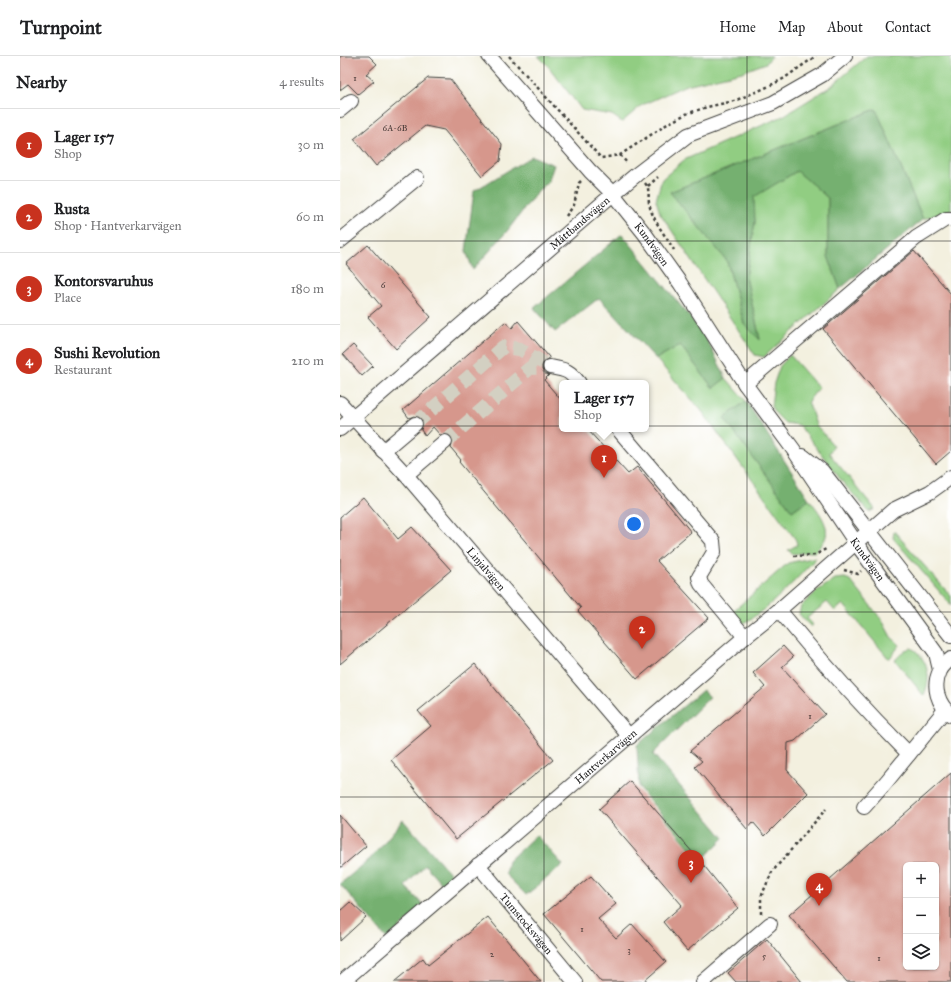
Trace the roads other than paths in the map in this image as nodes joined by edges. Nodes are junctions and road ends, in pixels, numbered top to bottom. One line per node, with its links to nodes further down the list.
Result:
1 (488, 56): 6 (street, Kundvägen)
2 (844, 56): 6 (street, Måttbandsvägen)
3 (351, 101): 4 (street)
4 (340, 110)
5 (417, 178): 8 (street)
6 (613, 194): 11 (street, Kundvägen); 13 (street, Måttbandsvägen)
7 (951, 219): 11 (street)
8 (340, 241)
9 (550, 367): 10 (street)
10 (577, 380)
11 (745, 384): 18 (street, Kundvägen)
12 (340, 403): 13 (street, Linjalvägen)
13 (353, 419): 15 (street, Måttbandsvägen); 19 (street, Linjalvägen)
14 (415, 424): 19 (street)
15 (340, 429)
16 (621, 432): 26 (street)
17 (445, 442): 20 (street)
18 (793, 449): 22 (street, Kundvägen); 23 (street, Kundvägen)
19 (383, 451): 20 (street, Linjalvägen)
20 (406, 476): 30 (street, Linjalvägen)
21 (951, 477): 22 (street, Hantverkarvägen)
22 (869, 531): 23 (street, Hantverkarvägen); 25 (street, Kundvägen)
23 (856, 542): 24 (street, Hantverkarvägen); 28 (street, Kundvägen)
24 (779, 610): 26 (street, Hantverkarvägen); 31 (street)
25 (951, 636)
26 (745, 637): 30 (street, Hantverkarvägen)
27 (951, 659): 28 (street)
28 (940, 670): 29 (street)
29 (948, 712): 31 (street)
30 (630, 737): 33 (street, Hantverkarvägen)
31 (909, 754): 32 (street)
32 (864, 807)
33 (478, 865): 35 (street, Hantverkarvägen); 36 (street, Tumstocksvägen)
34 (767, 927): 37 (street)
35 (342, 982)
36 (575, 982)
37 (702, 982)

